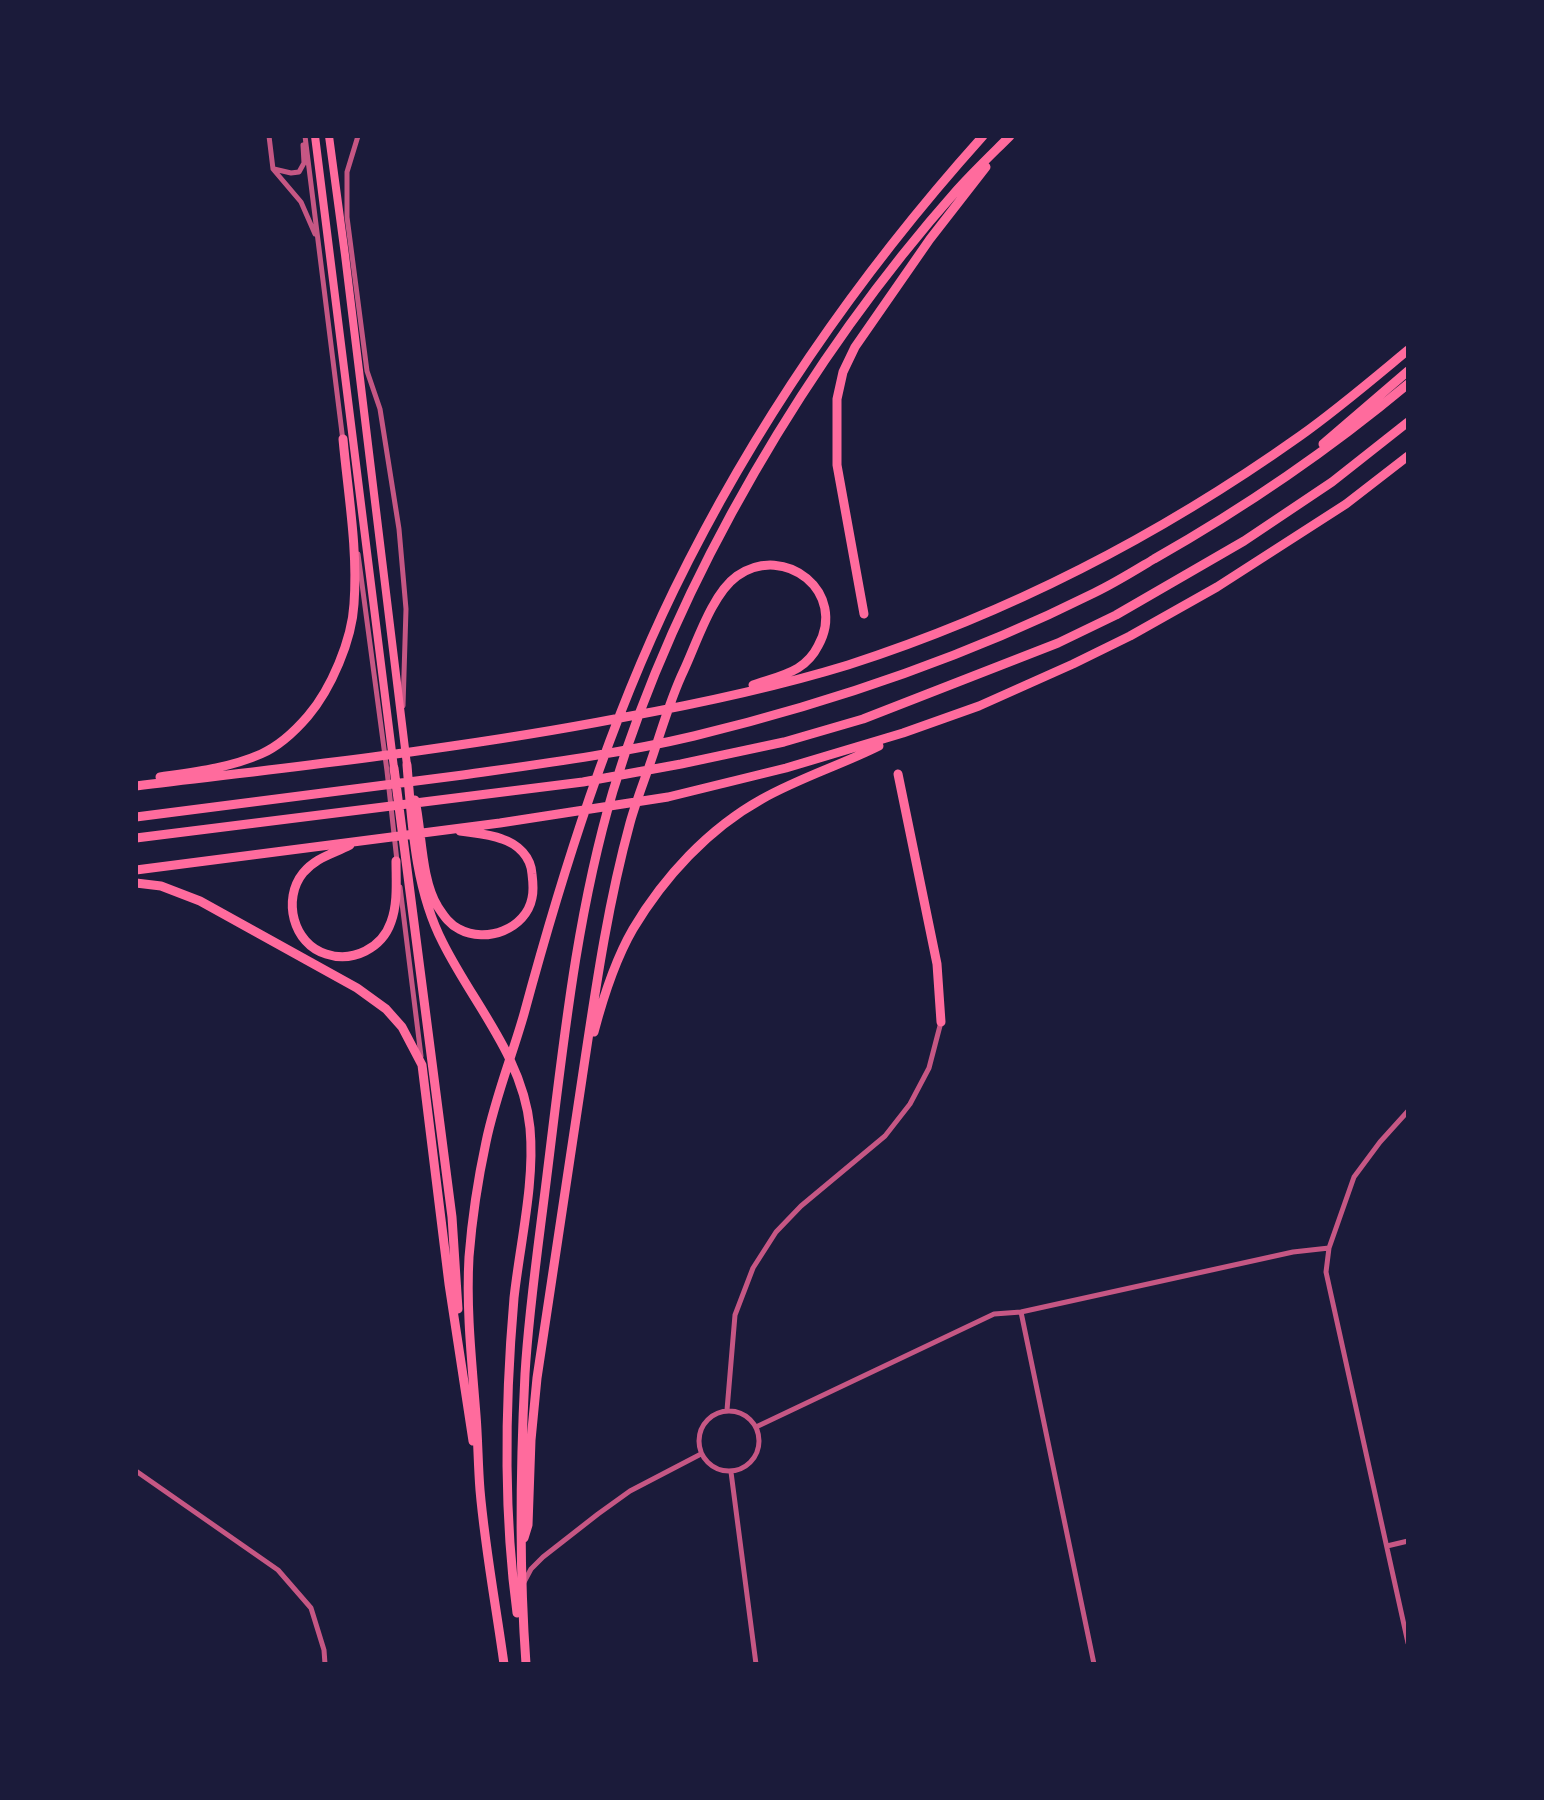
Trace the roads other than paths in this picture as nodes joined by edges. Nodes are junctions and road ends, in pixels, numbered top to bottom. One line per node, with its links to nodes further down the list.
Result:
1 (269, 136): 8 (street)
2 (304, 136): 8 (street); 10 (street)
3 (315, 136): 26 (main road)
4 (329, 136): 11 (main road)
5 (358, 136): 9 (street)
6 (983, 136): 48 (highway)
7 (1010, 136): 21 (highway); 51 (highway)
8 (273, 169): 10 (street)
9 (347, 217): 11 (street); 14 (street)
10 (319, 243): 18 (street)
11 (345, 255): 12 (main road)
12 (355, 333): 14 (street); 23 (main road)
13 (1408, 350): 22 (highway)
14 (367, 371): 23 (street)
15 (1408, 371): 20 (highway)
16 (1408, 384): 20 (highway)
17 (1408, 422): 31 (highway)
18 (343, 439): 28 (highway); 33 (street)
19 (1408, 456): 24 (highway)
20 (1271, 487): 29 (highway)
21 (864, 614)
22 (706, 702): 28 (highway); 38 (highway)
23 (403, 727): 25 (main road)
24 (903, 733): 30 (highway); 38 (highway)
25 (407, 765): 30 (highway); 56 (highway)
26 (394, 768): 42 (highway)
27 (898, 774): 36 (highway)
28 (136, 784)
29 (136, 817)
30 (453, 829): 32 (highway)
31 (136, 838)
32 (359, 841): 33 (highway); 34 (highway)
33 (396, 861): 37 (street)
34 (136, 870)
35 (136, 883): 37 (highway)
36 (941, 1022): 43 (street)
37 (422, 1065): 42 (highway)
38 (584, 1070): 51 (highway)
39 (1408, 1111): 40 (street)
40 (1329, 1248): 41 (street); 50 (street)
41 (1021, 1312): 44 (street); 58 (street)
42 (463, 1380): 48 (highway)
43 (727, 1410): 44 (street); 45 (street)
44 (756, 1427): 47 (street)
45 (701, 1454): 47 (street); 52 (street)
46 (136, 1471): 54 (street)
47 (731, 1472): 57 (street)
48 (481, 1491): 55 (highway)
49 (1408, 1541): 50 (street)
50 (1387, 1546): 53 (street)
51 (520, 1553): 52 (highway)
52 (521, 1587): 56 (highway)
53 (1408, 1643)
54 (325, 1664)
55 (504, 1664)
56 (525, 1664)
57 (756, 1664)
58 (1094, 1664)

